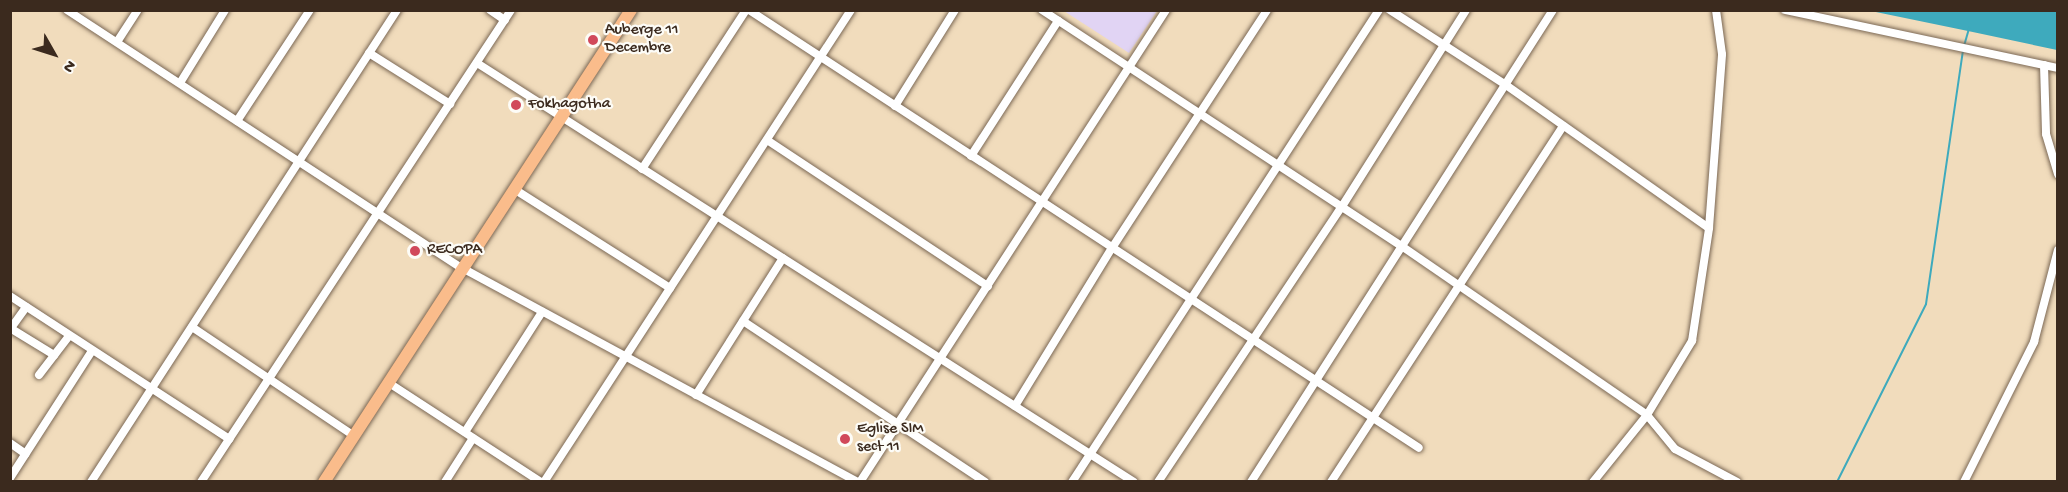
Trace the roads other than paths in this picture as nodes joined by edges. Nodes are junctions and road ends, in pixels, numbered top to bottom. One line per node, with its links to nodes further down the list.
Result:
1 (67, 10): 23 (street)
2 (138, 10): 23 (street)
3 (225, 10): 31 (street)
4 (310, 10): 37 (street)
5 (397, 10): 25 (street)
6 (490, 10): 21 (street)
7 (511, 10): 21 (street)
8 (631, 10): 36 (highway)
9 (748, 10): 26 (street); 43 (street)
10 (851, 10): 26 (street)
11 (955, 10): 34 (street)
12 (1042, 10): 22 (street)
13 (1166, 10): 29 (street)
14 (1267, 10): 35 (street)
15 (1379, 10): 42 (street)
16 (1390, 10): 24 (street)
17 (1466, 10): 24 (street)
18 (1553, 10): 32 (street)
19 (1716, 10): 50 (street)
20 (1785, 10): 28 (street)
21 (505, 20): 27 (street)
22 (1058, 21): 29 (street); 40 (street)
23 (117, 42): 31 (street)
24 (1443, 45): 32 (street); 47 (street)
25 (369, 53): 33 (street); 41 (street)
26 (821, 57): 34 (street); 39 (street)
27 (477, 63): 33 (street); 36 (street)
28 (2044, 65): 30 (street); 44 (street)
29 (1129, 67): 35 (street); 46 (street)
30 (2058, 68)
31 (180, 83): 37 (street)
32 (1506, 85): 38 (street); 51 (street)
33 (450, 104): 48 (street)
34 (895, 106): 40 (street)
35 (1201, 114): 42 (street); 52 (street)
36 (561, 117): 43 (street); 45 (highway)
37 (237, 121): 41 (street)
38 (1563, 126): 50 (street); 57 (street)
39 (767, 140): 49 (street); 56 (street)
40 (971, 156): 46 (street)
41 (299, 160): 48 (street); 64 (street)
42 (1279, 165): 47 (street); 60 (street)
43 (642, 169): 49 (street)
44 (2058, 174)
45 (514, 189): 55 (highway); 58 (street)
46 (1042, 202): 52 (street); 56 (street)
47 (1341, 208): 51 (street); 67 (street)
48 (379, 213): 55 (street); 73 (street)
49 (717, 216): 54 (street); 58 (street)
50 (1709, 228): 79 (street)
51 (1403, 247): 57 (street); 74 (street)
52 (1112, 248): 60 (street); 78 (street)
53 (2058, 250): 105 (street)
54 (783, 258): 63 (street); 71 (street)
55 (462, 268): 62 (street); 75 (highway)
56 (988, 286): 71 (street)
57 (1459, 286): 79 (street); 80 (street)
58 (670, 288): 70 (street)
59 (10, 296): 61 (street)
60 (1190, 299): 67 (street); 89 (street)
61 (26, 307): 65 (street); 66 (street)
62 (542, 312): 70 (street); 82 (street)
63 (743, 321): 77 (street); 81 (street)
64 (192, 327): 73 (street); 76 (street)
65 (11, 328): 69 (street)
66 (69, 336): 68 (street); 69 (street)
67 (1252, 339): 74 (street); 100 (street)
68 (92, 351): 76 (street); 88 (street)
69 (54, 355): 72 (street)
70 (625, 358): 77 (street); 95 (street)
71 (941, 359): 78 (street); 81 (street)
72 (39, 375)
73 (269, 380): 83 (street); 85 (street)
74 (1316, 381): 80 (street); 101 (street)
75 (389, 383): 82 (street); 83 (highway)
76 (152, 391): 85 (street); 91 (street)
77 (696, 395): 96 (street)
78 (1015, 406): 89 (street)
79 (1647, 415): 103 (street); 104 (street)
80 (1373, 417): 87 (street); 102 (street)
81 (898, 424): 96 (street); 97 (street)
82 (465, 432): 84 (street)
83 (354, 436): 93 (highway)
84 (473, 438): 94 (street); 95 (street)
85 (229, 439): 92 (street)
86 (10, 443): 88 (street)
87 (1419, 448)
88 (26, 454): 90 (street)
89 (1090, 454): 98 (street); 99 (street)
90 (10, 478)
91 (91, 482)
92 (201, 482)
93 (324, 482)
94 (445, 482)
95 (543, 482)
96 (860, 482)
97 (985, 482)
98 (1072, 482)
99 (1134, 482)
100 (1158, 482)
101 (1251, 482)
102 (1331, 482)
103 (1593, 482)
104 (1737, 482)
105 (1964, 482)

